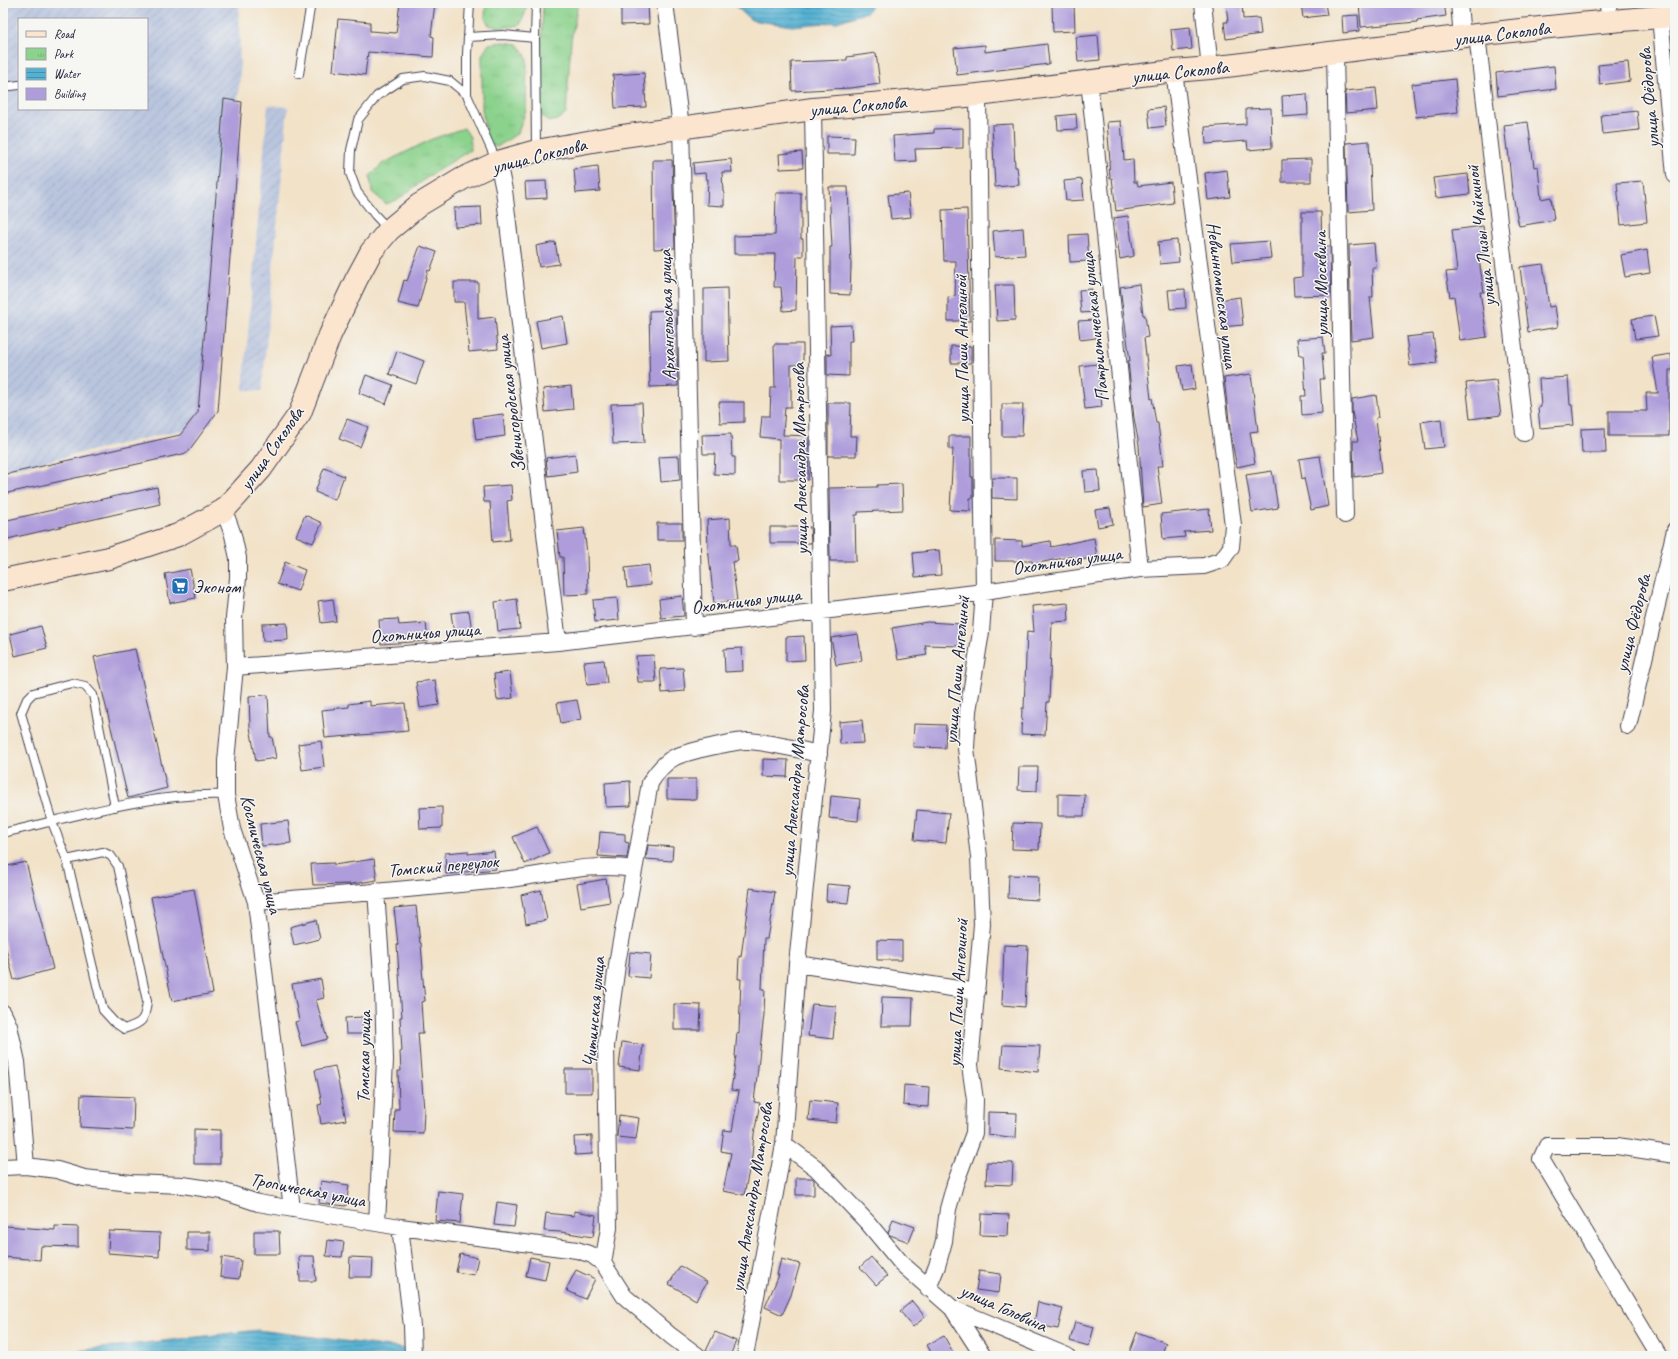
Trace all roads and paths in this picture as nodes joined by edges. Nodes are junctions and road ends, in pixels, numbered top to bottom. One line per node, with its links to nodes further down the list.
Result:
1 (311, 3): 15 (lane)
2 (470, 3): 10 (lane)
3 (536, 3): 11 (lane)
4 (665, 3): 22 (street, Архангельская улица)
5 (1203, 3): 13 (street)
6 (1459, 3): 9 (street, улица Лизы Чайкиной)
7 (1608, 12): 8 (main road, улица Соколова); 9 (main road, улица Соколова)
8 (1668, 17): 25 (street, улица Фёдорова)
9 (1469, 36): 12 (main road, улица Соколова); 27 (street, улица Лизы Чайкиной)
10 (468, 37): 11 (lane); 19 (lane)
11 (535, 38): 23 (lane)
12 (1335, 53): 13 (main road, улица Соколова); 29 (street, улица Москвина)
13 (1210, 68): 14 (main road, улица Соколова)
14 (1174, 71): 16 (main road, улица Соколова); 30 (street, Невинномысская улица)
15 (299, 74)
16 (1089, 81): 20 (main road, улица Соколова); 32 (street, Патриотическая улица)
17 (18, 85): 18 (lane)
18 (3, 87)
19 (467, 95): 24 (lane); 26 (lane)
20 (978, 95): 21 (main road, улица Соколова); 34 (street, улица Паши Ангелиной)
21 (813, 109): 22 (main road, улица Соколова); 35 (street, улица Александра Матросова)
22 (681, 127): 23 (main road, улица Соколова); 36 (street, Архангельская улица)
23 (536, 151): 24 (main road, улица Соколова)
24 (498, 162): 26 (main road, улица Соколова); 37 (street, Звенигородская улица)
25 (1675, 175)
26 (389, 230): 28 (main road, улица Соколова)
27 (1524, 433)
28 (224, 510): 33 (main road, улица Соколова); 38 (street, Космическая улица)
29 (1345, 515)
30 (1233, 525): 32 (street, Охотничья улица)
31 (1675, 530): 39 (street, улица Фёдорова)
32 (1140, 569): 34 (street, Охотничья улица)
33 (3, 580)
34 (984, 592): 35 (street, Охотничья улица); 50 (street, улица Паши Ангелиной)
35 (821, 612): 36 (street, Охотничья улица); 40 (street, улица Александра Матросова)
36 (694, 627): 37 (street, Охотничья улица)
37 (558, 642): 38 (street, Охотничья улица)
38 (235, 667): 41 (street, Космическая улица)
39 (1628, 726)
40 (819, 754): 46 (street, Читинская улица); 49 (street, улица Александра Матросова)
41 (226, 796): 42 (lane); 48 (street, Космическая улица)
42 (116, 807): 43 (lane); 43 (lane)
43 (52, 822): 44 (lane); 45 (lane)
44 (3, 833)
45 (67, 860): 45 (lane)
46 (634, 869): 47 (street, Томский переулок); 59 (street, Читинская улица)
47 (376, 891): 48 (street, Томский переулок); 57 (street, Томская улица)
48 (256, 902): 56 (street, Космическая улица)
49 (797, 964): 50 (street); 52 (street, улица Александра Матросова)
50 (977, 992): 60 (street, улица Паши Ангелиной)
51 (3, 1013): 54 (street)
52 (784, 1144): 60 (street, улица Головина); 64 (street, улица Александра Матросова)
53 (1675, 1155): 67 (street)
54 (26, 1166): 55 (street, Тропическая улица); 56 (street, Тропическая улица)
55 (3, 1167)
56 (292, 1209): 57 (street, Тропическая улица)
57 (377, 1223): 58 (street, Тропическая улица)
58 (400, 1227): 59 (street, Тропическая улица); 62 (street)
59 (603, 1263): 63 (street)
60 (928, 1288): 61 (street, улица Головина)
61 (952, 1308): 65 (street); 66 (street, улица Головина)
62 (413, 1349)
63 (698, 1356)
64 (744, 1356)
65 (983, 1356)
66 (1067, 1356)
67 (1659, 1356)

